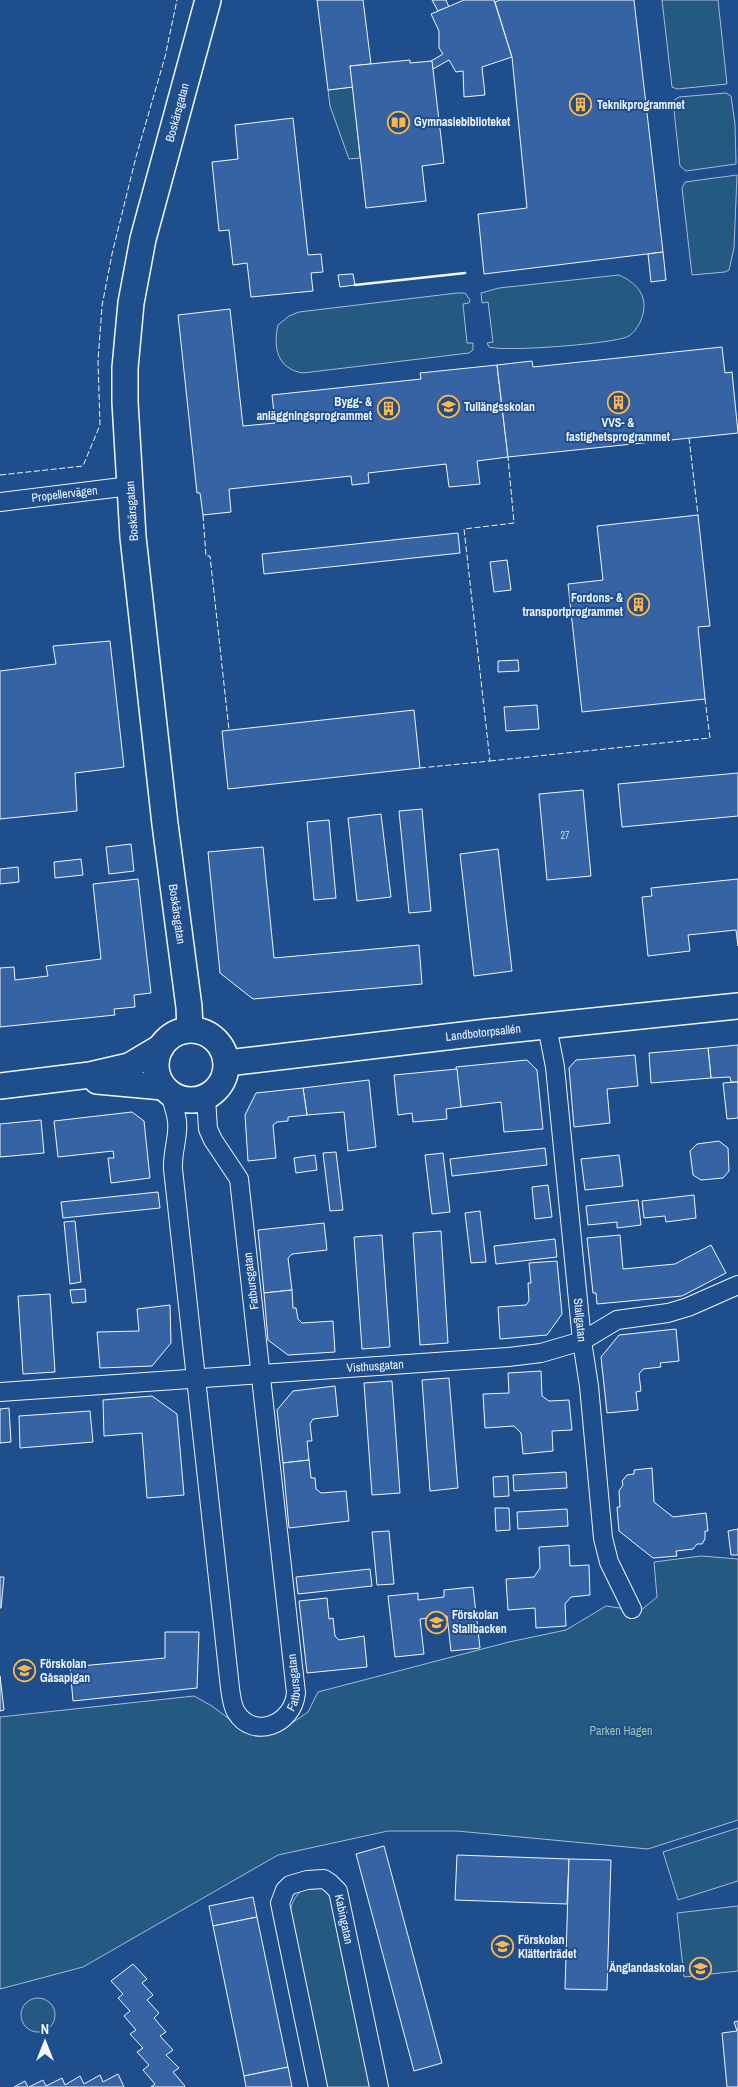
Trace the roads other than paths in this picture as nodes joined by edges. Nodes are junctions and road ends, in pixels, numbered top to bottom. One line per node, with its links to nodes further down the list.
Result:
1 (208, 0): 2 (street, Boskärsgatan)
2 (130, 486): 3 (street, Propellervägen); 6 (street, Boskärsgatan)
3 (0, 502)
4 (738, 1006): 5 (street, Landbotorpsallén)
5 (547, 1026): 8 (street, Landbotorpsallén); 14 (street, Stallgatan)
6 (190, 1030): 7 (street); 8 (street)
7 (161, 1047): 9 (street); 11 (street)
8 (227, 1063): 12 (street)
9 (65, 1078): 10 (street); 11 (street)
10 (0, 1086)
11 (166, 1090): 12 (street); 16 (street, Fatbursgatan)
12 (206, 1098): 15 (street, Fatbursgatan)
13 (738, 1285): 14 (street, Visthusgatan)
14 (582, 1341): 15 (street, Visthusgatan); 18 (street, Stallgatan)
15 (261, 1373): 16 (street, Visthusgatan); 16 (street, Fatbursgatan)
16 (196, 1378): 17 (street, Visthusgatan)
17 (0, 1392)
18 (632, 1609)
19 (318, 2087): 20 (street, Kabingatan)
20 (379, 2087)

